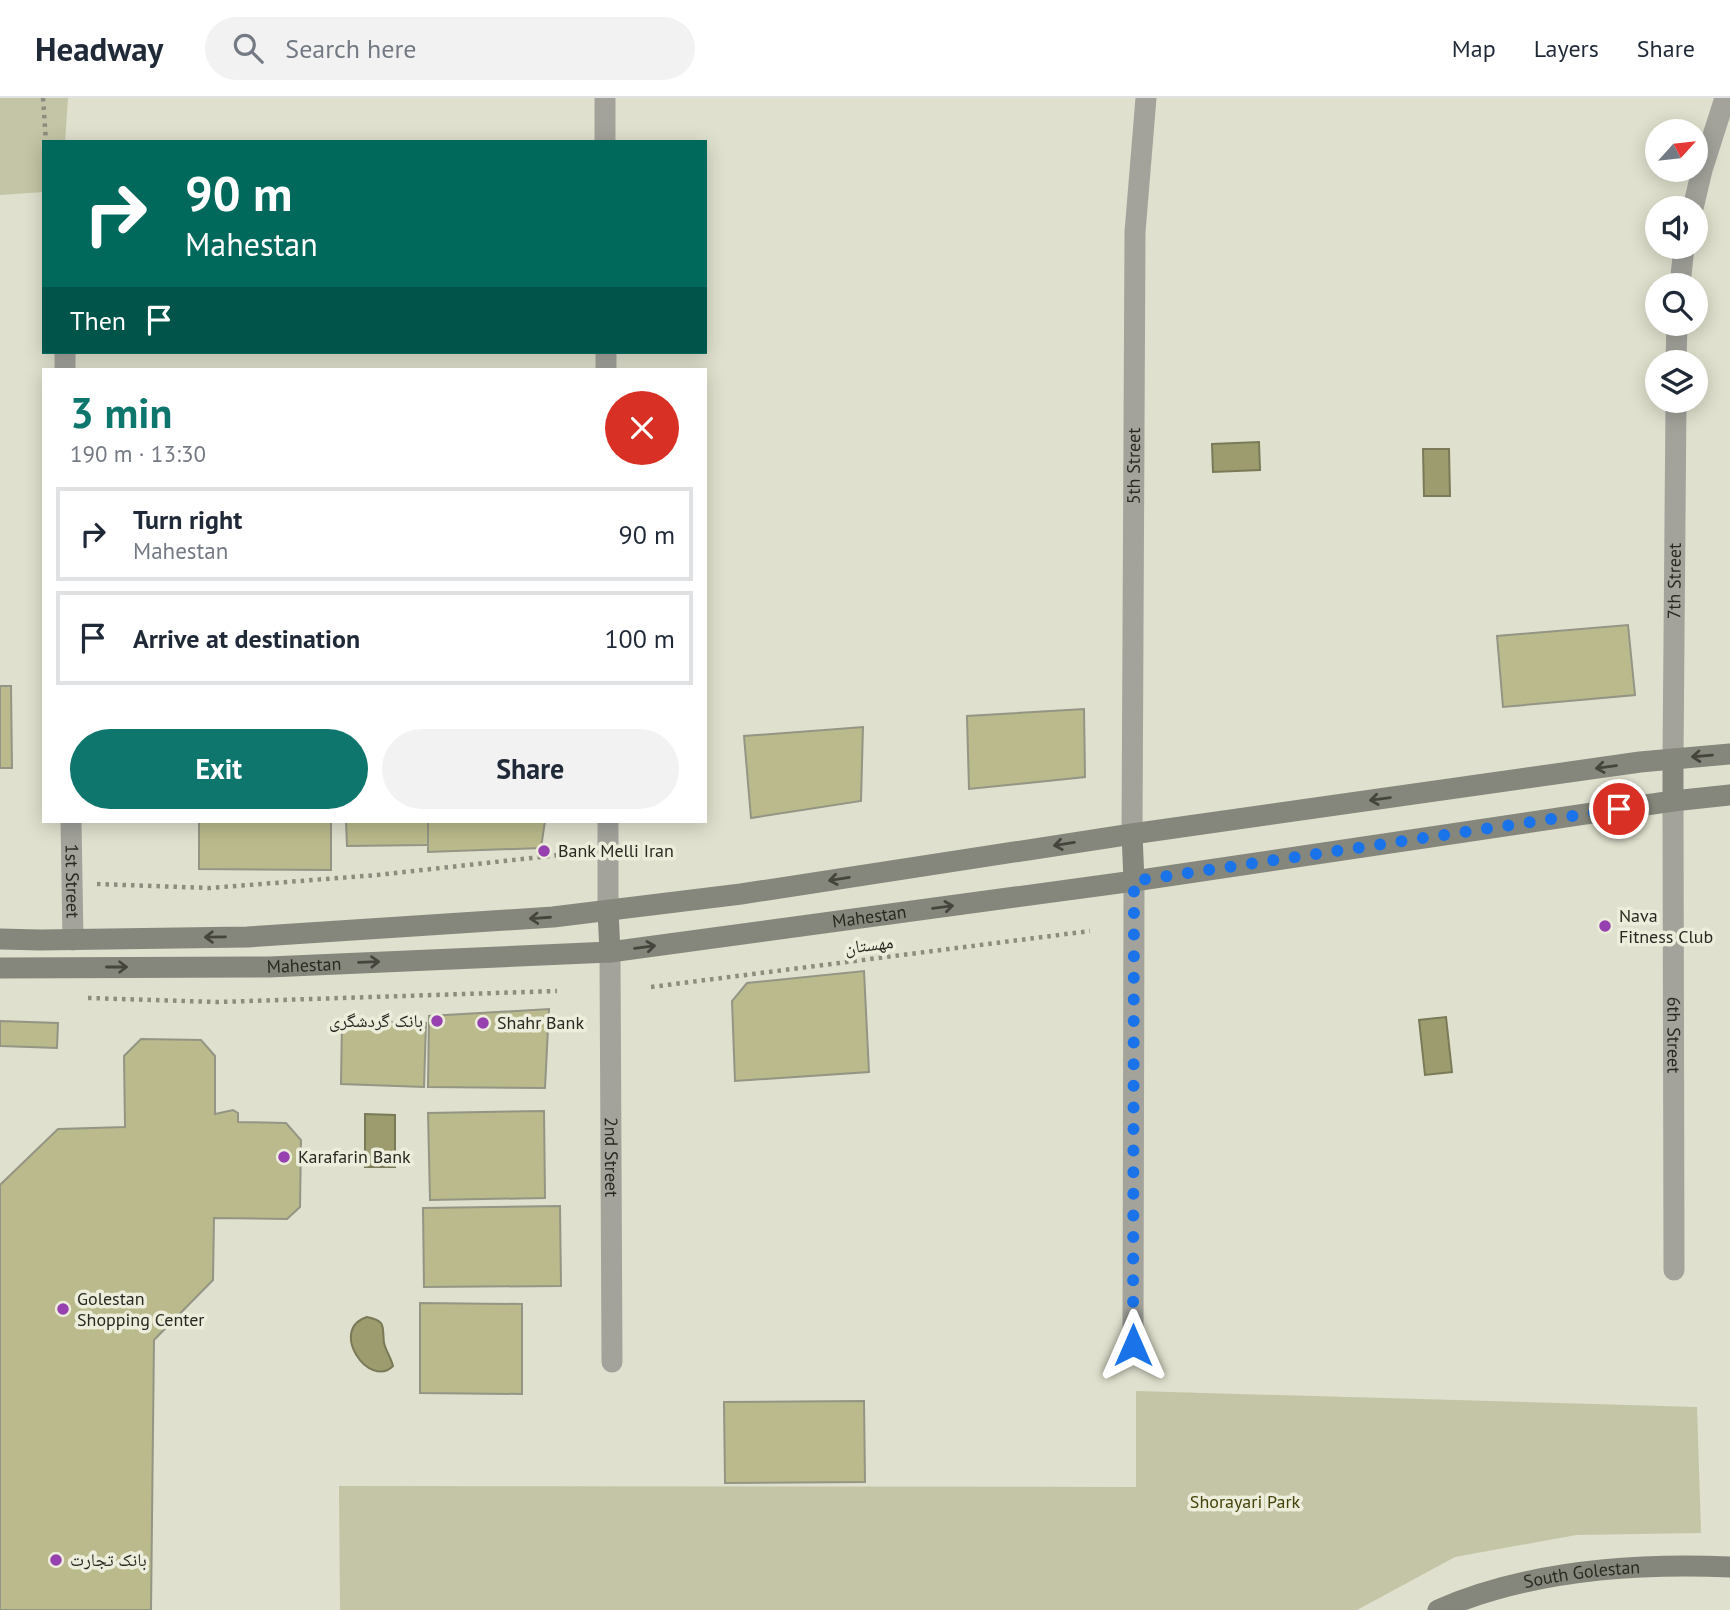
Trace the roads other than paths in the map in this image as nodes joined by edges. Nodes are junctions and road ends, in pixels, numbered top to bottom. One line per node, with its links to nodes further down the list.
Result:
1 (605, 98): 4 (street)
2 (1146, 98): 13 (street, 5th Street)
3 (1725, 98): 5 (street)
4 (605, 140)
5 (1696, 196)
6 (1676, 413): 8 (street, 7th Street)
7 (1730, 754): 8 (street, one-way to 8)
8 (1673, 759): 10 (street); 13 (street, one-way to 13)
9 (1730, 795): 10 (street, Mahestan)
10 (1673, 801): 14 (street, Mahestan); 23 (street, 6th Street)
11 (71, 823): 18 (street, 1st Street)
12 (608, 823): 15 (street)
13 (1132, 834): 14 (street); 15 (street, one-way to 15)
14 (1134, 881): 19 (street, Mahestan, one-way to 14); 24 (street)
15 (608, 911): 16 (street, one-way to 16); 19 (street)
16 (267, 936): 18 (street, one-way to 18); 20 (street)
17 (0, 939): 18 (street)
18 (73, 940): 22 (street)
19 (610, 952): 20 (street, Mahestan, one-way to 19); 25 (street, 2nd Street)
20 (269, 967): 22 (street, Mahestan, one-way to 20)
21 (0, 968): 22 (street, Mahestan)
22 (73, 968)
23 (1674, 1270)
24 (1133, 1345)
25 (612, 1362)
26 (1730, 1567): 27 (street, South Golestan)
27 (1438, 1610)

